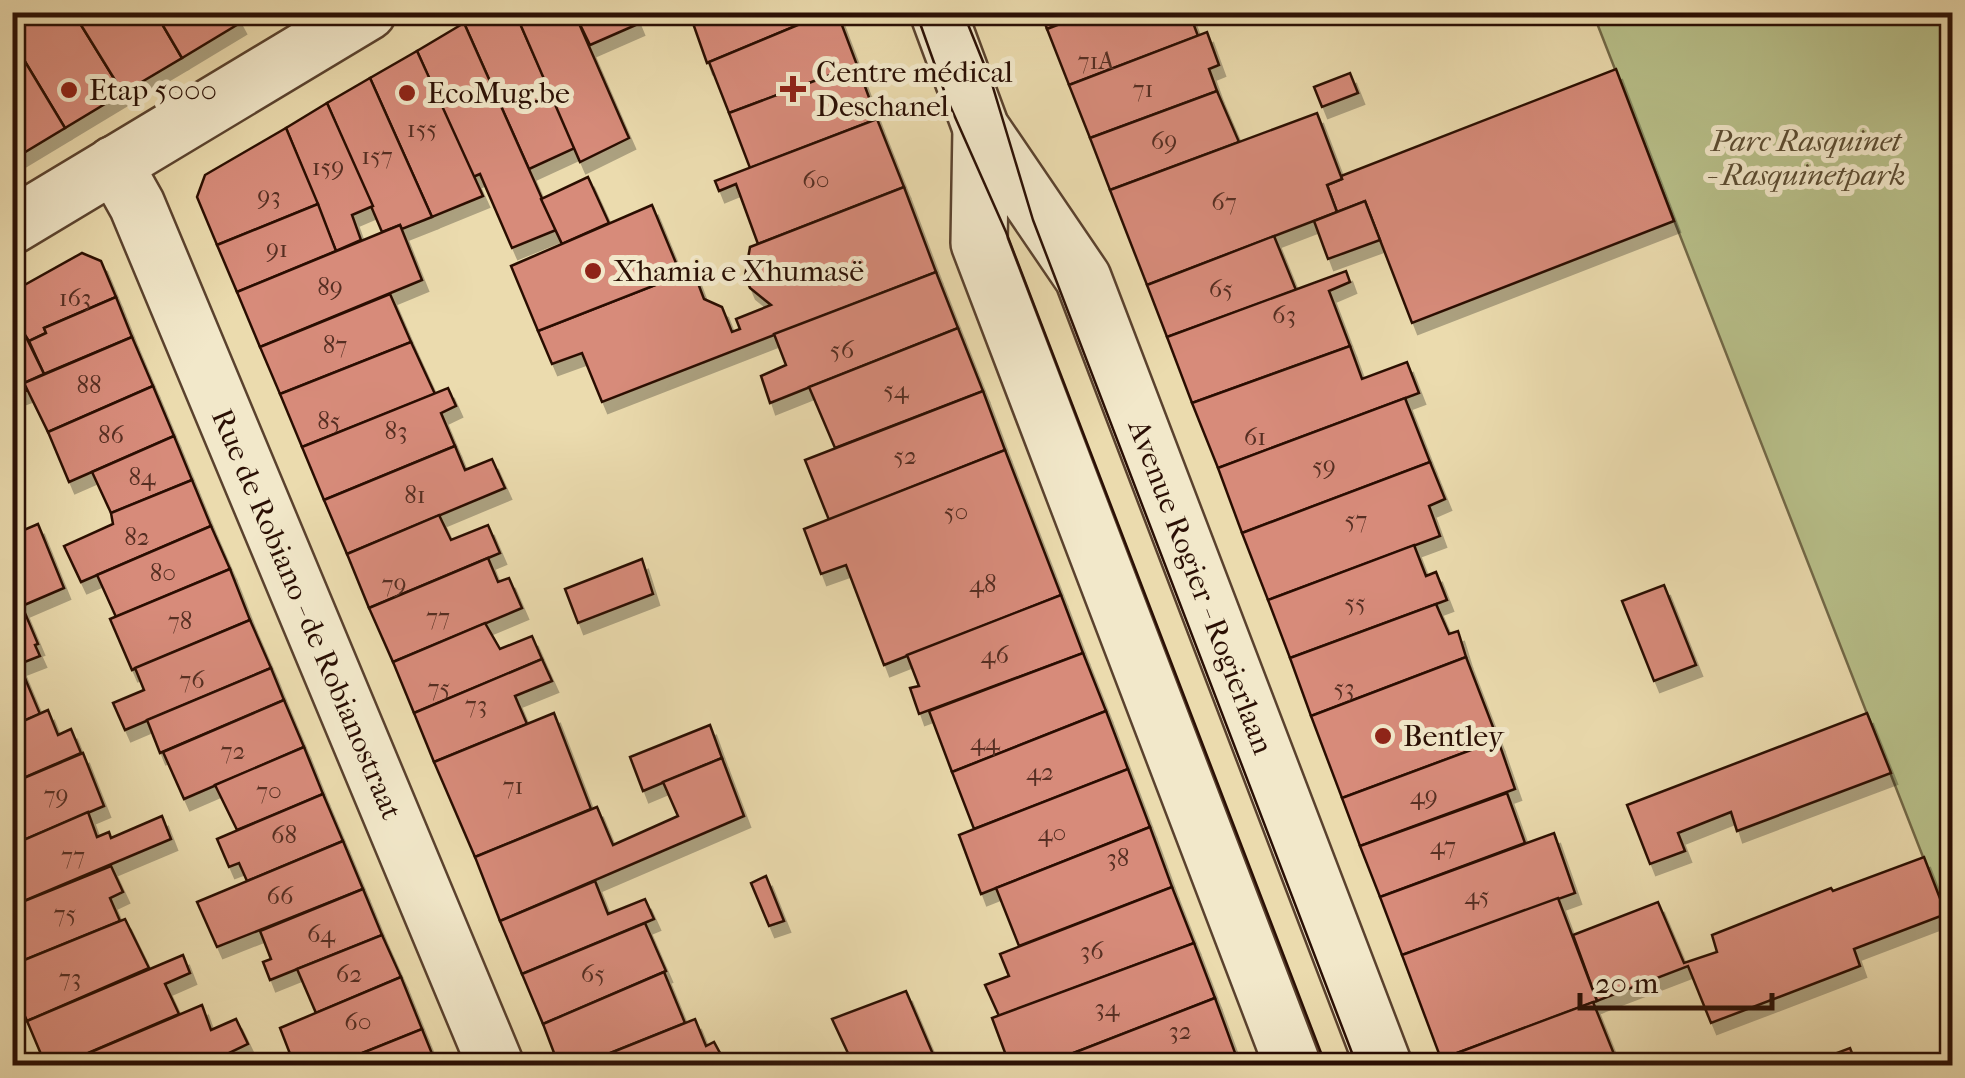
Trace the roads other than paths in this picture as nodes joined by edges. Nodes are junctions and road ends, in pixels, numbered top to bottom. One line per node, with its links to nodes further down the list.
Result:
1 (368, 12): 4 (street)
2 (938, 12): 3 (street, Avenue Rogier - Rogierlaan)
3 (981, 128): 7 (street, Avenue Rogier - Rogierlaan); 8 (street, Avenue Rogier - Rogierlaan)
4 (114, 164): 5 (street); 6 (street, Rue de Robiano - de Robianostraat)
5 (12, 226)
6 (496, 1066)
7 (1293, 1066)
8 (1384, 1066)

